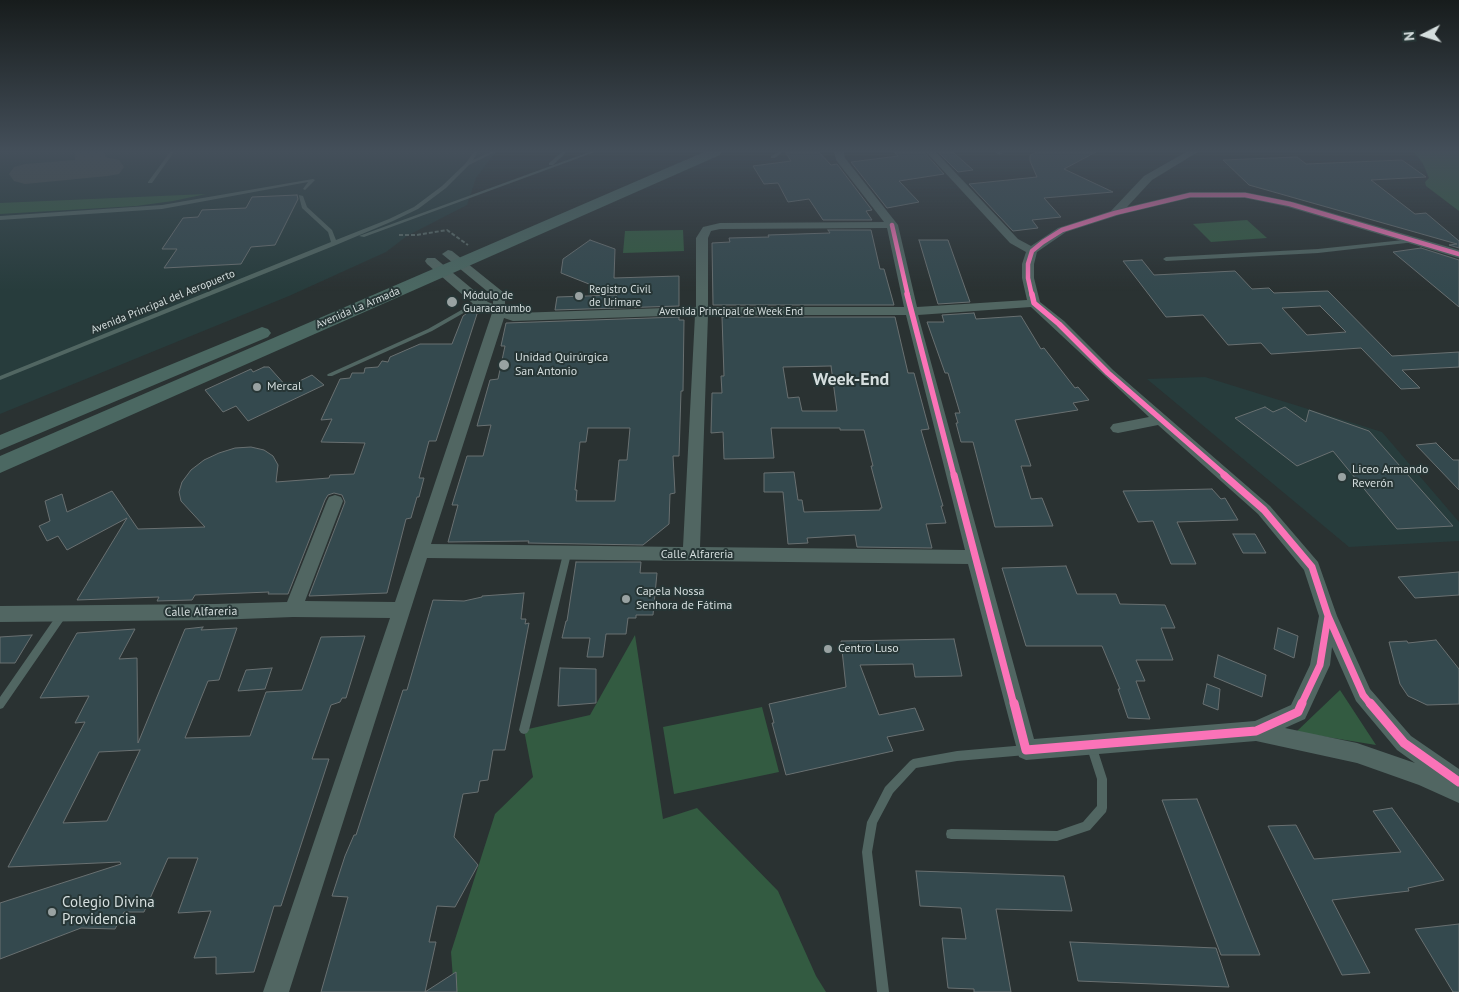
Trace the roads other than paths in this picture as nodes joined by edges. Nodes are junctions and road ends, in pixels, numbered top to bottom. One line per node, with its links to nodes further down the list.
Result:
1 (211, 198): 13 (lane)
2 (302, 198): 16 (lane)
3 (429, 198): 16 (lane, Avenida Principal del Aeropuerto)
4 (465, 198): 16 (lane, Avenida Principal del Aeropuerto)
5 (586, 198): 17 (main road, Avenida La Armada)
6 (602, 198): 17 (main road, Avenida La Armada)
7 (871, 198): 14 (street)
8 (974, 198): 18 (street)
9 (1129, 198): 12 (street)
10 (1176, 198): 12 (street)
11 (1261, 198): 15 (street)
12 (1115, 213): 18 (street)
13 (0, 218)
14 (892, 226): 24 (street); 25 (street)
15 (1413, 241): 19 (street); 20 (lane)
16 (334, 244): 28 (lane, Avenida Principal del Aeropuerto)
17 (474, 250): 21 (main road, Avenida La Armada)
18 (1032, 251): 23 (street)
19 (1459, 254)
20 (1166, 259)
21 (446, 263): 22 (street, Avenida Principal de Week End); 26 (street); 31 (main road, Avenida La Armada); 32 (main road, Avenida La Armada)
22 (480, 302): 26 (street, Avenida Principal de Week End); 27 (lane)
23 (1034, 303): 25 (street, Avenida Principal de Week End); 29 (street)
24 (702, 311): 25 (street, Avenida Principal de Week End); 26 (street, Avenida Principal de Week End); 36 (street)
25 (911, 311): 37 (street)
26 (499, 312): 34 (street)
27 (330, 374)
28 (0, 378)
29 (1162, 419): 30 (street); 42 (street)
30 (1118, 428)
31 (0, 443)
32 (0, 465)
33 (335, 501): 38 (street)
34 (420, 551): 35 (street, Calle Alfareria); 39 (street)
35 (567, 554): 36 (street, Calle Alfareria); 44 (lane)
36 (691, 555): 37 (street, Calle Alfareria)
37 (974, 557): 47 (street)
38 (293, 609): 39 (street, Calle Alfareria); 40 (street, Calle Alfareria)
39 (402, 610): 51 (street)
40 (63, 613): 41 (street, Calle Alfareria); 43 (lane)
41 (0, 614)
42 (1328, 616): 45 (street); 48 (street)
43 (0, 705)
44 (524, 730)
45 (1256, 731): 46 (street); 49 (street)
46 (1091, 745): 47 (street); 50 (lane)
47 (1026, 750): 52 (lane)
48 (1459, 782)
49 (1459, 792)
50 (951, 834)
51 (276, 992)
52 (883, 992)

